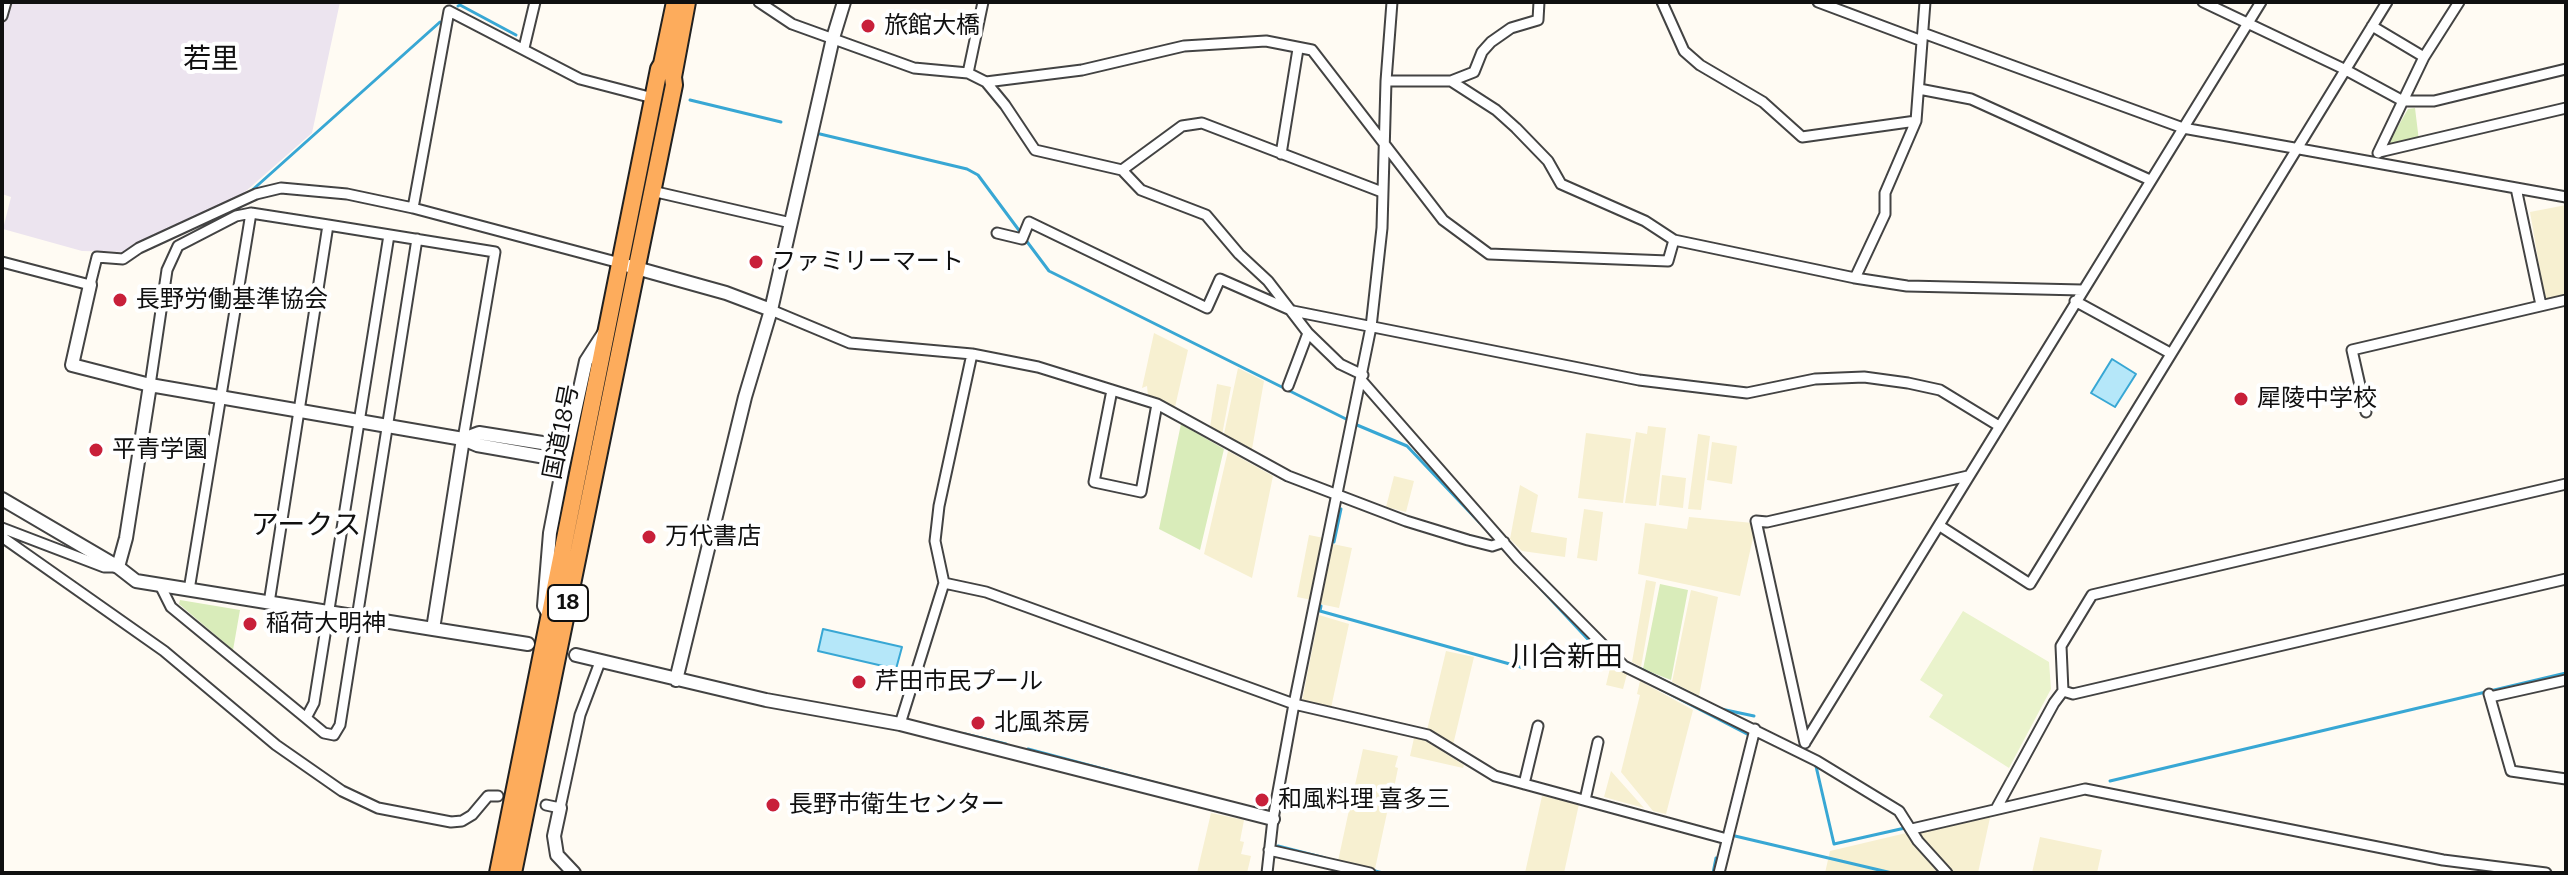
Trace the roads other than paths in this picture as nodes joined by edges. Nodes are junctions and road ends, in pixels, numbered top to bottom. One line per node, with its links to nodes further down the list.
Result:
1 (6, 2): 19 (street)
2 (535, 2): 24 (street)
3 (666, 2): 27 (highway, 18)
4 (675, 2): 27 (highway, 国道18号 / 18)
5 (687, 2): 34 (highway, 国道18号 / 18)
6 (694, 2): 34 (highway, 18)
7 (759, 2): 23 (street)
8 (844, 2): 23 (street)
9 (983, 2): 30 (street)
10 (1392, 2): 31 (street)
11 (1539, 2): 32 (street)
12 (1662, 2): 39 (street)
13 (1818, 2): 22 (street)
14 (1925, 2): 22 (street)
15 (2203, 2): 20 (street)
16 (2261, 2): 20 (street)
17 (2387, 2): 21 (street)
18 (2459, 2): 26 (street)
19 (2, 16)
20 (2247, 24): 28 (street); 40 (street)
21 (2372, 26): 26 (street); 28 (street)
22 (1922, 37): 35 (street); 40 (street)
23 (833, 38): 30 (street); 54 (street)
24 (524, 48): 36 (street); 52 (street)
25 (1298, 49): 33 (street); 41 (street); 44 (street)
26 (2424, 57): 37 (street)
27 (659, 69): 36 (highway, 国道18号 / 18)
28 (2344, 69): 37 (street); 42 (street)
29 (2566, 69): 37 (street)
30 (968, 73): 33 (street)
31 (1386, 81): 32 (street); 41 (street)
32 (1451, 81): 59 (street)
33 (986, 82): 46 (street)
34 (674, 85): 49 (highway, 国道18号 / 18)
35 (1919, 89): 39 (street); 47 (street)
36 (653, 98): 61 (highway, 国道18号 / 18)
37 (2403, 101): 43 (street)
38 (2566, 108): 43 (street)
39 (1916, 121): 63 (street)
40 (2183, 128): 42 (street); 47 (street)
41 (1384, 142): 50 (street); 59 (street)
42 (2295, 149): 45 (street); 74 (street)
43 (2379, 152): 45 (street)
44 (1281, 154): 46 (street); 50 (street)
45 (2373, 164): 48 (street)
46 (1122, 170): 70 (street)
47 (2150, 180): 65 (street)
48 (2516, 188): 51 (street); 68 (street)
49 (652, 191): 54 (street); 62 (highway, 国道18号 / 18)
50 (1382, 192): 71 (street)
51 (2566, 197)
52 (413, 208): 61 (street); 64 (street)
53 (251, 213): 55 (street); 77 (street); 80 (street)
54 (791, 223): 69 (street)
55 (328, 225): 57 (street); 82 (street)
56 (997, 233): 70 (street)
57 (389, 235): 58 (street); 84 (street)
58 (417, 239): 85 (street); 88 (street)
59 (1674, 240): 63 (street)
60 (2, 262): 64 (street)
61 (620, 263): 62 (street); 72 (highway, 国道18号 / 18)
62 (637, 268): 69 (street); 134 (highway, 国道18号 / 18)
63 (1855, 278): 65 (street)
64 (90, 285): 77 (street)
65 (2082, 290): 67 (street)
66 (2566, 300): 68 (street)
67 (2075, 301): 74 (street); 86 (street)
68 (2541, 305): 83 (street)
69 (771, 310): 75 (street); 111 (street)
70 (1293, 311): 71 (street); 73 (street)
71 (1371, 327): 76 (street); 86 (street)
72 (607, 328): 87 (street); 105 (highway, 国道18号 / 18)
73 (1308, 333): 76 (street); 78 (street)
74 (2170, 353): 94 (street)
75 (972, 354): 79 (street); 100 (street)
76 (1362, 378): 92 (street); 97 (street)
77 (150, 385): 80 (street); 98 (street)
78 (1288, 386)
79 (1112, 390): 81 (street); 81 (street)
80 (221, 398): 82 (street); 102 (street)
81 (1157, 404): 92 (street)
82 (298, 410): 84 (street); 103 (street)
83 (2366, 412)
84 (359, 421): 85 (street); 104 (street)
85 (387, 425): 88 (street); 106 (street)
86 (1999, 426): 90 (street)
87 (569, 437): 88 (street); 89 (street)
88 (463, 439): 89 (street); 107 (street)
89 (562, 471): 105 (street)
90 (1968, 476): 94 (street); 119 (street)
91 (2566, 484): 113 (street)
92 (1339, 495): 97 (street); 114 (street)
93 (2, 499): 98 (street)
94 (1940, 526): 119 (street)
95 (2, 528): 98 (street)
96 (2, 537): 124 (street)
97 (1504, 542): 118 (street)
98 (118, 567): 101 (street)
99 (2566, 579): 113 (street)
100 (944, 583): 114 (street); 116 (street)
101 (160, 585): 102 (street); 115 (street)
102 (189, 590): 103 (street)
103 (269, 603): 104 (street)
104 (330, 612): 106 (street); 115 (street)
105 (549, 615): 133 (highway, 国道18号 / 18)
106 (358, 616): 107 (street); 115 (street)
107 (433, 629): 108 (street)
108 (528, 644)
109 (576, 655): 110 (street)
110 (600, 662): 111 (street); 127 (street)
111 (676, 680): 116 (street)
112 (2566, 680): 122 (street)
113 (2063, 691): 128 (street)
114 (1294, 704): 123 (street); 129 (street)
115 (306, 718)
116 (900, 724): 129 (street)
117 (1538, 726): 123 (street)
118 (1755, 729): 121 (street); 131 (street)
119 (1806, 741): 121 (street)
120 (1597, 746): 125 (street)
121 (1800, 753): 130 (street)
122 (2566, 779)
123 (1524, 784): 125 (street)
124 (498, 796)
125 (1585, 800): 131 (street)
126 (546, 805): 127 (street)
127 (560, 808): 135 (street)
128 (1996, 809): 130 (street); 140 (street)
129 (1273, 819): 132 (street)
130 (1912, 829): 139 (street)
131 (1727, 839): 138 (street)
132 (1269, 850): 136 (street); 137 (street)
133 (498, 873)
134 (513, 873)
135 (574, 873)
136 (1267, 873)
137 (1370, 873)
138 (1719, 873)
139 (1947, 873)
140 (2546, 873)

